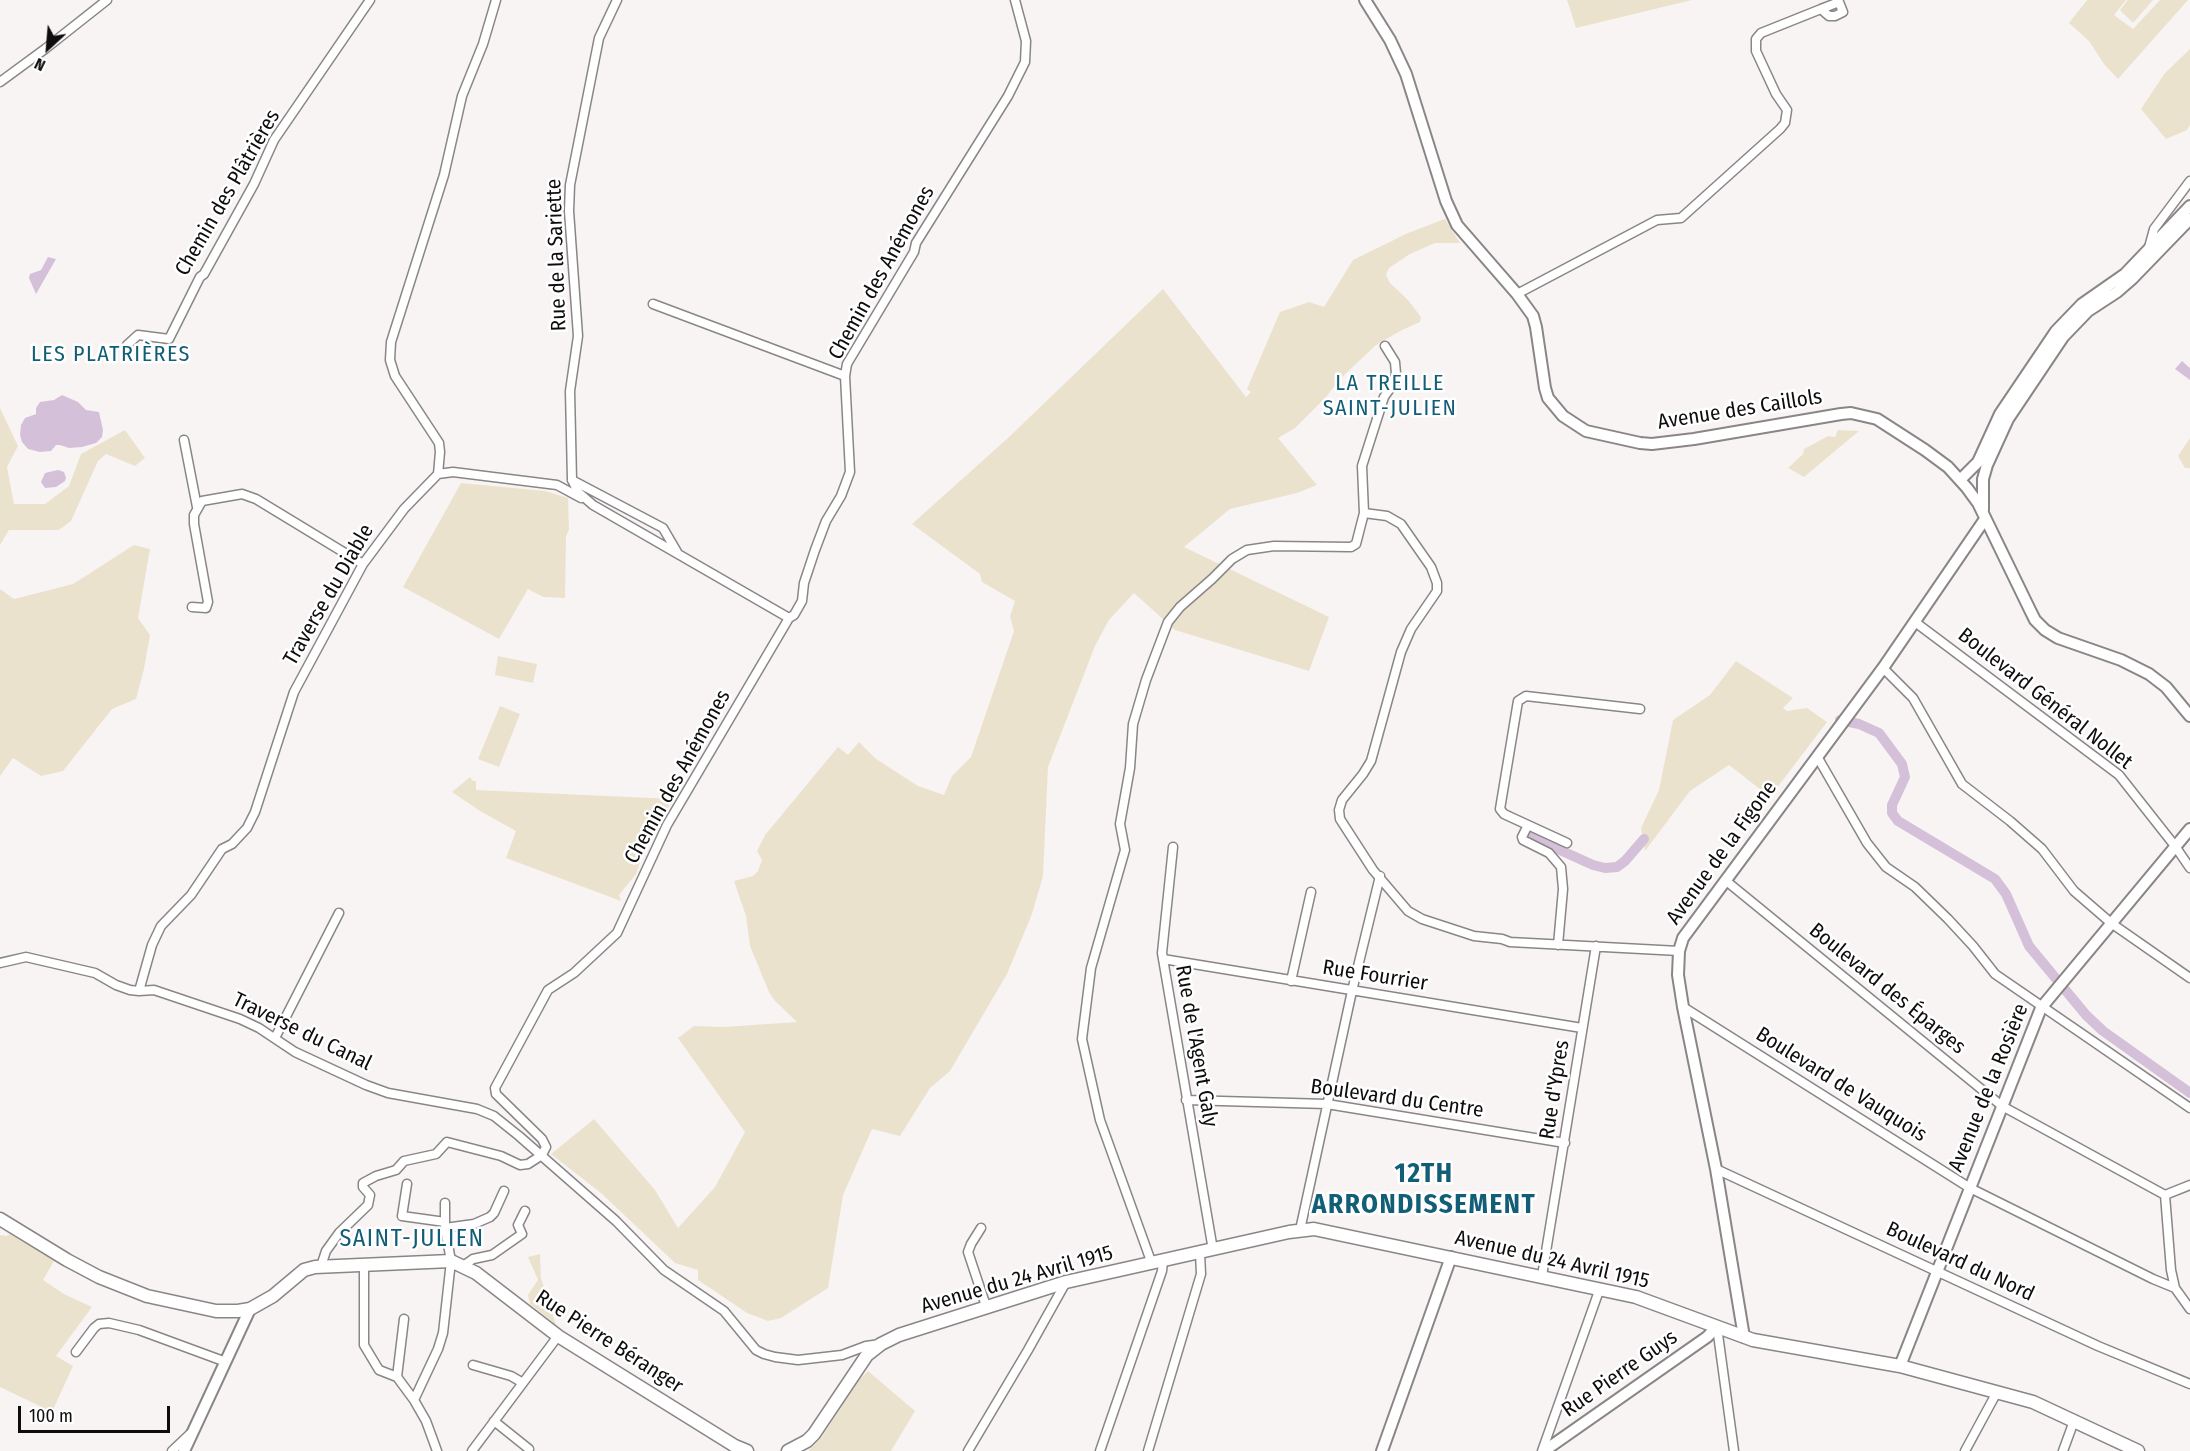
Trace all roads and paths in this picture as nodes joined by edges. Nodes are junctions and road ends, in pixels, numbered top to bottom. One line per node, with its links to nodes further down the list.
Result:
1 (106, 0): 8 (street)
2 (370, 0): 15 (street, Chemin des Plâtrières)
3 (496, 0): 19 (street)
4 (617, 0): 20 (street, Rue de la Sariette)
5 (1015, 0): 17 (street, Chemin des Anémones)
6 (1365, 0): 13 (street, Avenue des Caillols)
7 (1821, 9): 13 (street)
8 (0, 82)
9 (2190, 181): 12 (street)
10 (2190, 206): 12 (street)
11 (2190, 219): 12 (street)
12 (2149, 255): 21 (street); 26 (street)
13 (1517, 294): 21 (street, Avenue des Caillols)
14 (653, 304): 17 (street)
15 (127, 345)
16 (1385, 346): 25 (street)
17 (845, 376): 30 (street, Chemin des Anémones)
18 (184, 440): 24 (street)
19 (438, 474): 22 (street); 28 (street, Traverse du Diable)
20 (572, 480): 22 (street); 23 (street); 27 (street)
21 (1960, 480): 26 (street, Avenue des Caillols)
22 (557, 484): 23 (street)
23 (586, 501): 27 (street)
24 (197, 507): 28 (street); 29 (street)
25 (1364, 513): 42 (street); 81 (street)
26 (1984, 516): 31 (street, Avenue de la Figone); 34 (street, Avenue des Caillols)
27 (679, 555): 30 (street)
28 (363, 564): 55 (street, Traverse du Diable)
29 (192, 607)
30 (789, 618): 65 (street, Chemin des Anémones)
31 (1915, 622): 32 (street, Avenue de la Figone); 39 (street, Boulevard Général Nollet)
32 (1883, 668): 35 (street, Avenue de la Figone); 46 (street)
33 (1640, 709): 37 (street)
34 (2190, 716)
35 (1818, 758): 43 (street, Avenue de la Figone); 57 (street)
36 (2190, 829): 39 (street, Avenue de la Rosière)
37 (1525, 830): 38 (street); 47 (street)
38 (1567, 843)
39 (2175, 846): 41 (street, Boulevard Général Nollet); 46 (street, Avenue de la Rosière)
40 (1173, 847): 50 (street, Rue de l'Agent Galy)
41 (2190, 868)
42 (1380, 876): 47 (street); 54 (street)
43 (1725, 880): 49 (street, Avenue de la Figone); 62 (street, Boulevard des Éparges)
44 (1311, 892): 53 (street)
45 (339, 913): 59 (street)
46 (2111, 923): 52 (street); 57 (street, Avenue de la Rosière)
47 (1558, 945): 48 (street)
48 (1596, 946): 49 (street); 58 (street, Rue d'Ypres)
49 (1679, 951): 56 (street, Avenue de la Figone)
50 (1163, 959): 53 (street, Rue Fourrier); 60 (street, Rue de l'Agent Galy)
51 (0, 963): 55 (street)
52 (2190, 978)
53 (1291, 981): 54 (street, Rue Fourrier)
54 (1352, 991): 58 (street, Rue Fourrier); 61 (street)
55 (139, 992): 59 (street, Traverse du Canal)
56 (1683, 1007): 66 (street, Avenue de la Figone); 69 (street, Boulevard de Vauquois)
57 (2041, 1008): 62 (street, Avenue de la Rosière); 63 (street)
58 (1582, 1028): 64 (street, Rue d'Ypres)
59 (274, 1038): 65 (street, Traverse du Canal)
60 (1186, 1100): 61 (street, Boulevard du Centre); 78 (street, Rue de l'Agent Galy)
61 (1327, 1104): 64 (street, Boulevard du Centre); 77 (street)
62 (2002, 1106): 69 (street, Avenue de la Rosière); 71 (street, Boulevard des Éparges)
63 (2190, 1108)
64 (1565, 1143): 86 (street, Rue d'Ypres)
65 (542, 1155): 83 (street); 97 (street, Chemin des Anémones)
66 (1716, 1169): 85 (street, Boulevard du Nord); 96 (street, Avenue de la Figone)
67 (407, 1184): 75 (street)
68 (2190, 1185): 71 (street)
69 (1970, 1188): 85 (street, Avenue de la Rosière); 89 (street, Boulevard de Vauquois)
70 (504, 1191): 75 (street)
71 (2165, 1195): 89 (street)
72 (445, 1203): 75 (street)
73 (525, 1211): 84 (street)
74 (0, 1219): 91 (main road)
75 (445, 1225): 80 (street)
76 (981, 1228): 90 (street)
77 (1300, 1230): 78 (main road, Avenue du 24 Avril 1915); 79 (main road, Avenue du 24 Avril 1915)
78 (1206, 1252): 81 (main road, Avenue du 24 Avril 1915); 119 (street, Rue de l'Agent Galy)
79 (1451, 1257): 86 (main road, Avenue du 24 Avril 1915); 120 (street)
80 (451, 1261): 82 (main road, Rue Pierre Béranger); 84 (main road, Rue Pierre Béranger); 106 (street)
81 (1157, 1263): 87 (main road, Avenue du 24 Avril 1915); 118 (street)
82 (364, 1264): 83 (main road, Rue Pierre Béranger); 102 (street)
83 (321, 1266): 91 (main road, Rue Pierre Béranger)
84 (463, 1266): 95 (main road, Rue Pierre Béranger)
85 (1937, 1272): 101 (street, Avenue de la Rosière); 104 (street, Boulevard du Nord)
86 (1542, 1275): 88 (main road, Avenue du 24 Avril 1915)
87 (1066, 1282): 90 (main road, Avenue du 24 Avril 1915); 117 (street)
88 (1600, 1288): 94 (main road, Avenue du 24 Avril 1915); 121 (street)
89 (2175, 1288): 92 (street)
90 (986, 1306): 97 (main road, Avenue du 24 Avril 1915)
91 (250, 1308): 99 (street)
92 (2190, 1309)
93 (404, 1319): 102 (street)
94 (1717, 1328): 96 (main road, Avenue du 24 Avril 1915); 121 (street, Rue Pierre Guys); 122 (street)
95 (558, 1336): 103 (street); 115 (main road, Rue Pierre Béranger)
96 (1744, 1337): 101 (main road, Avenue du 24 Avril 1915)
97 (881, 1344): 116 (main road)
98 (76, 1352): 99 (street)
99 (226, 1362): 109 (street)
100 (473, 1365): 103 (street)
101 (1900, 1366): 105 (main road, Avenue du 24 Avril 1915)
102 (398, 1377): 106 (street)
103 (523, 1383): 107 (street)
104 (2190, 1384)
105 (1997, 1392): 108 (main road, Avenue du 24 Avril 1915); 123 (street)
106 (414, 1400): 113 (street)
107 (494, 1421): 110 (street); 114 (street)
108 (2074, 1421): 124 (street); 125 (main road, Avenue du 24 Avril 1915)
109 (195, 1430): 111 (street); 112 (street)
110 (529, 1449)
111 (172, 1451)
112 (184, 1451)
113 (437, 1451)
114 (472, 1451)
115 (747, 1451)
116 (788, 1451)
117 (968, 1451)
118 (1100, 1451)
119 (1148, 1451)
120 (1382, 1451)
121 (1543, 1451)
122 (1734, 1451)
123 (1965, 1451)
124 (2063, 1451)
125 (2138, 1451)

